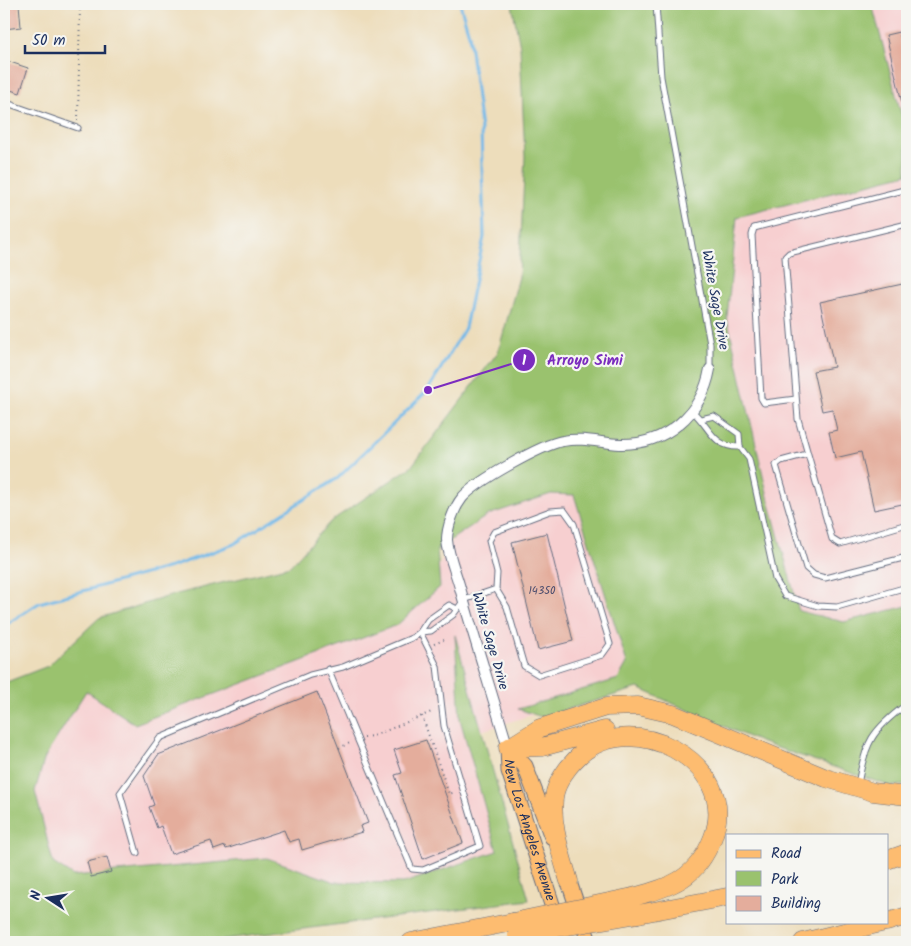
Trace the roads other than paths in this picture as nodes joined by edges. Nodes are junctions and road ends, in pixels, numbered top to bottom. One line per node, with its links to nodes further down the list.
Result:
1 (656, 4): 6 (lane, White Sage Drive)
2 (4, 102): 3 (lane)
3 (78, 128)
4 (907, 192): 7 (lane)
5 (907, 224): 7 (lane)
6 (710, 369): 8 (street, White Sage Drive)
7 (796, 399): 11 (lane)
8 (692, 411): 9 (lane); 16 (street, White Sage Drive)
9 (701, 419): 10 (lane); 10 (lane)
10 (740, 447): 14 (lane)
11 (808, 454): 12 (lane); 13 (lane)
12 (907, 524)
13 (907, 557)
14 (907, 587)
15 (496, 589): 15 (lane); 16 (lane)
16 (460, 604): 17 (lane); 17 (lane); 21 (street, White Sage Drive)
17 (420, 632): 18 (lane); 18 (lane)
18 (328, 669): 24 (lane)
19 (907, 704): 22 (lane)
20 (641, 736): 21 (highway); 27 (highway); 32 (highway, bridge)
21 (508, 748): 22 (highway); 27 (main road, New Los Angeles Avenue); 35 (main road, New Los Angeles Avenue)
22 (857, 788): 23 (highway)
23 (907, 796)
24 (137, 853)
25 (907, 853): 26 (highway)
26 (888, 860)
27 (569, 881): 36 (main road, New Los Angeles Avenue)
28 (726, 897): 32 (highway, bridge)
29 (907, 916): 30 (highway)
30 (888, 921)
31 (878, 924): 37 (highway)
32 (515, 928): 33 (highway); 34 (highway)
33 (411, 942)
34 (437, 942)
35 (564, 942)
36 (588, 942)
37 (803, 942)

